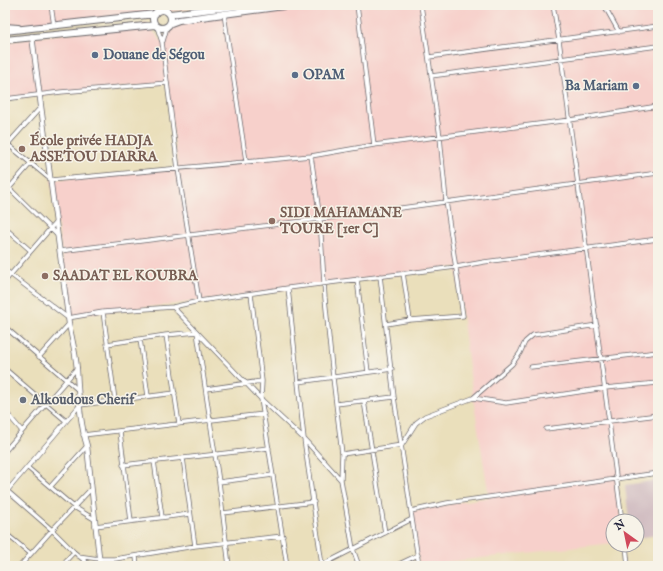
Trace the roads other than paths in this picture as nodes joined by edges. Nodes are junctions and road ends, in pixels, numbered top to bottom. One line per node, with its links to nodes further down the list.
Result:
1 (51, 5): 13 (street)
2 (165, 5): 11 (street)
3 (245, 5): 9 (highway)
4 (291, 5): 9 (highway)
5 (357, 5): 36 (street)
6 (421, 5): 25 (street)
7 (553, 5): 22 (street)
8 (604, 5): 19 (street)
9 (224, 9): 11 (highway); 12 (highway); 38 (street)
10 (156, 10): 11 (highway); 13 (highway); 14 (highway)
11 (169, 13): 12 (highway)
12 (169, 25): 14 (highway); 23 (street)
13 (54, 26): 17 (highway)
14 (156, 26): 20 (highway); 23 (street)
15 (658, 26): 19 (street)
16 (5, 27): 17 (highway)
17 (27, 29): 18 (highway)
18 (5, 31)
19 (619, 32): 22 (street)
20 (32, 36): 21 (highway); 29 (street)
21 (5, 40)
22 (559, 40): 25 (street); 26 (street)
23 (162, 42): 28 (street)
24 (658, 46): 26 (street)
25 (429, 57): 27 (street)
26 (562, 59): 27 (street); 33 (street)
27 (432, 76): 34 (street)
28 (167, 83): 29 (street); 40 (street)
29 (40, 94): 30 (street); 32 (street)
30 (5, 100)
31 (658, 106): 33 (street)
32 (41, 107): 35 (street); 42 (street)
33 (570, 120): 34 (street); 43 (street)
34 (440, 137): 36 (street); 46 (street)
35 (6, 145): 39 (street)
36 (374, 145): 37 (street)
37 (311, 156): 38 (street); 47 (street)
38 (246, 161): 40 (street)
39 (30, 164): 42 (street); 44 (street)
40 (178, 169): 42 (street); 51 (street)
41 (658, 173): 43 (street)
42 (51, 180): 48 (street)
43 (578, 185): 46 (street); 54 (street)
44 (9, 188): 45 (street); 50 (street)
45 (5, 193)
46 (446, 201): 47 (street); 57 (street)
47 (320, 219): 51 (street); 64 (street)
48 (56, 222): 50 (street); 52 (street)
49 (5, 228): 55 (street)
50 (51, 228): 52 (street); 55 (street)
51 (188, 235): 56 (street); 67 (street)
52 (58, 236): 56 (street)
53 (658, 239): 54 (street)
54 (587, 249): 57 (street); 73 (street)
55 (31, 251): 60 (street)
56 (60, 251): 71 (street)
57 (456, 267): 59 (street); 70 (street)
58 (5, 270): 60 (street)
59 (403, 273): 61 (street); 70 (street)
60 (10, 275): 63 (street); 71 (street)
61 (380, 276): 62 (street); 72 (street)
62 (357, 279): 64 (street); 86 (street)
63 (5, 281)
64 (324, 283): 65 (street); 87 (street)
65 (288, 288): 66 (street); 90 (street)
66 (251, 294): 67 (street); 89 (street)
67 (199, 301): 68 (street)
68 (173, 307): 69 (street); 75 (street)
69 (103, 312): 71 (street); 78 (street)
70 (410, 320): 72 (street)
71 (69, 321): 80 (street); 83 (street)
72 (386, 324): 85 (street)
73 (597, 325): 81 (street); 99 (street)
74 (5, 327): 80 (street)
75 (197, 332): 76 (street); 92 (street); 95 (street)
76 (166, 335): 77 (street); 96 (street)
77 (140, 339): 78 (street); 97 (street)
78 (107, 344): 101 (street)
79 (658, 352): 81 (street)
80 (39, 356): 88 (street)
81 (601, 358): 82 (street); 93 (street)
82 (531, 367)
83 (77, 368): 88 (street); 94 (street)
84 (5, 369): 103 (street)
85 (392, 369): 86 (street); 98 (street)
86 (368, 372): 87 (street)
87 (333, 378): 90 (street); 104 (street)
88 (66, 379): 94 (street); 103 (street)
89 (262, 381): 92 (street); 100 (street)
90 (298, 382): 117 (street)
91 (658, 383): 93 (street)
92 (247, 384): 95 (street); 100 (street)
93 (605, 388): 99 (street); 109 (street)
94 (77, 389): 105 (street)
95 (206, 389): 111 (street)
96 (175, 393): 97 (street); 112 (street)
97 (148, 396): 101 (street)
98 (394, 397): 102 (street); 118 (street)
99 (472, 398): 118 (street)
100 (261, 399): 107 (street); 117 (street)
101 (115, 400): 105 (street)
102 (364, 401): 104 (street); 121 (street)
103 (46, 403): 110 (street); 114 (street)
104 (336, 404): 124 (street)
105 (80, 405): 110 (street); 116 (street)
106 (5, 412): 114 (street)
107 (264, 414): 111 (street); 120 (street)
108 (658, 415): 109 (street)
109 (609, 420): 113 (street); 131 (street)
110 (66, 421): 128 (street)
111 (210, 421): 112 (street); 123 (street)
112 (179, 424): 115 (street)
113 (546, 429)
114 (22, 431): 122 (street)
115 (120, 432): 116 (street); 127 (street)
116 (83, 435): 119 (street)
117 (304, 439): 132 (street); 137 (street)
118 (402, 445): 121 (street); 140 (street)
119 (87, 446): 134 (street); 135 (street)
120 (269, 448): 123 (street); 130 (street)
121 (372, 449): 124 (street); 151 (street)
122 (5, 451)
123 (215, 454): 125 (street); 133 (street)
124 (342, 454): 132 (street)
125 (183, 458): 126 (street); 143 (street)
126 (154, 461): 127 (street); 144 (street)
127 (123, 465): 147 (street)
128 (28, 468): 134 (street); 136 (street)
129 (658, 473): 131 (street)
130 (273, 475): 133 (street); 138 (street)
131 (617, 479): 140 (street); 142 (street)
132 (341, 480): 155 (street)
133 (219, 482): 141 (street)
134 (51, 486): 139 (street)
135 (91, 489): 139 (street); 145 (street)
136 (6, 490): 149 (street)
137 (314, 502): 138 (street); 170 (street)
138 (278, 506): 141 (street); 152 (street)
139 (74, 508): 145 (street); 149 (street)
140 (411, 511): 146 (street)
141 (223, 513): 153 (street)
142 (621, 513)
143 (190, 514): 144 (street); 154 (street)
144 (162, 517): 147 (street)
145 (94, 518): 148 (street)
146 (412, 519): 151 (street); 159 (street)
147 (131, 521): 148 (street)
148 (95, 526): 162 (street)
149 (52, 530): 156 (street); 158 (street)
150 (5, 533): 158 (street)
151 (384, 533): 155 (street)
152 (283, 536): 153 (street); 169 (street)
153 (226, 542): 154 (street); 168 (street)
154 (195, 546): 161 (street)
155 (353, 549): 170 (street); 171 (street)
156 (74, 552): 160 (street); 164 (street)
157 (627, 553): 174 (street)
158 (31, 554): 163 (street)
159 (418, 555): 172 (street); 173 (street)
160 (78, 556): 162 (street); 165 (street)
161 (136, 556): 162 (street); 167 (street)
162 (99, 559): 166 (street)
163 (20, 566)
164 (61, 566)
165 (91, 566)
166 (100, 566)
167 (137, 566)
168 (229, 566)
169 (287, 566)
170 (321, 566)
171 (360, 566)
172 (394, 566)
173 (419, 566)
174 (628, 566)

